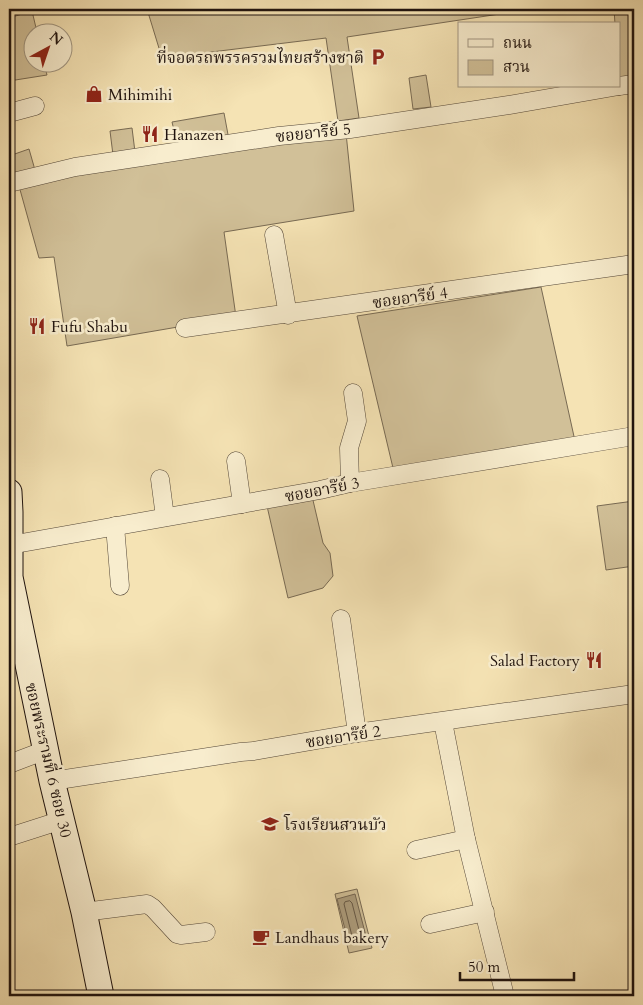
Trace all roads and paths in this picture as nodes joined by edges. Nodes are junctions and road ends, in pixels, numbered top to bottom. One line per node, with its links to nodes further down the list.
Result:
1 (634, 84): 2 (street, ซอยอารีย์ 5)
2 (620, 86)
3 (607, 88): 6 (street, ซอยอารีย์ 5)
4 (35, 106): 5 (street)
5 (9, 112)
6 (9, 182)
7 (274, 235): 9 (street)
8 (634, 264): 9 (street, ซอยอารีย์ 4)
9 (288, 315): 10 (street, ซอยอารีย์ 4)
10 (185, 328)
11 (353, 393): 15 (street)
12 (634, 436): 15 (street, ซอยอาร๊ย์ 3)
13 (236, 461): 17 (street)
14 (160, 480): 18 (street)
15 (350, 483): 17 (street, ซอยอาร๊ย์ 3)
16 (9, 492): 20 (street, ซอยพระรามที่ 6 ซอย 30)
17 (242, 504): 18 (street, ซอยอาร๊ย์ 3)
18 (166, 517): 19 (street, ซอยอาร๊ย์ 3)
19 (116, 526): 20 (street, ซอยอาร๊ย์ 3); 22 (street)
20 (10, 545): 21 (street, ซอยพระรามที่ 6 ซอย 30)
21 (9, 572): 27 (street, ซอยพระรามที่ 6 ซอย 30)
22 (120, 586)
23 (342, 619): 26 (street)
24 (634, 694): 25 (street, ซอยอาร๊ย์ 2)
25 (443, 722): 26 (street, ซอยอาร๊ย์ 2); 32 (street)
26 (357, 733): 29 (street, ซอยอาร๊ย์ 2)
27 (46, 750): 28 (street); 29 (street, ซอยพระรามที่ 6 ซอย 30)
28 (9, 764)
29 (52, 781): 30 (street, ซอยพระรามที่ 6 ซอย 30)
30 (62, 820): 31 (street); 34 (street, ซอยพระรามที่ 6 ซอย 30)
31 (9, 837)
32 (466, 839): 33 (street); 35 (street)
33 (416, 850)
34 (84, 912): 37 (street); 38 (street, ซอยพระรามที่ 6 ซอย 30)
35 (485, 912): 36 (street); 39 (street)
36 (430, 924)
37 (206, 932)
38 (101, 996)
39 (505, 996)

